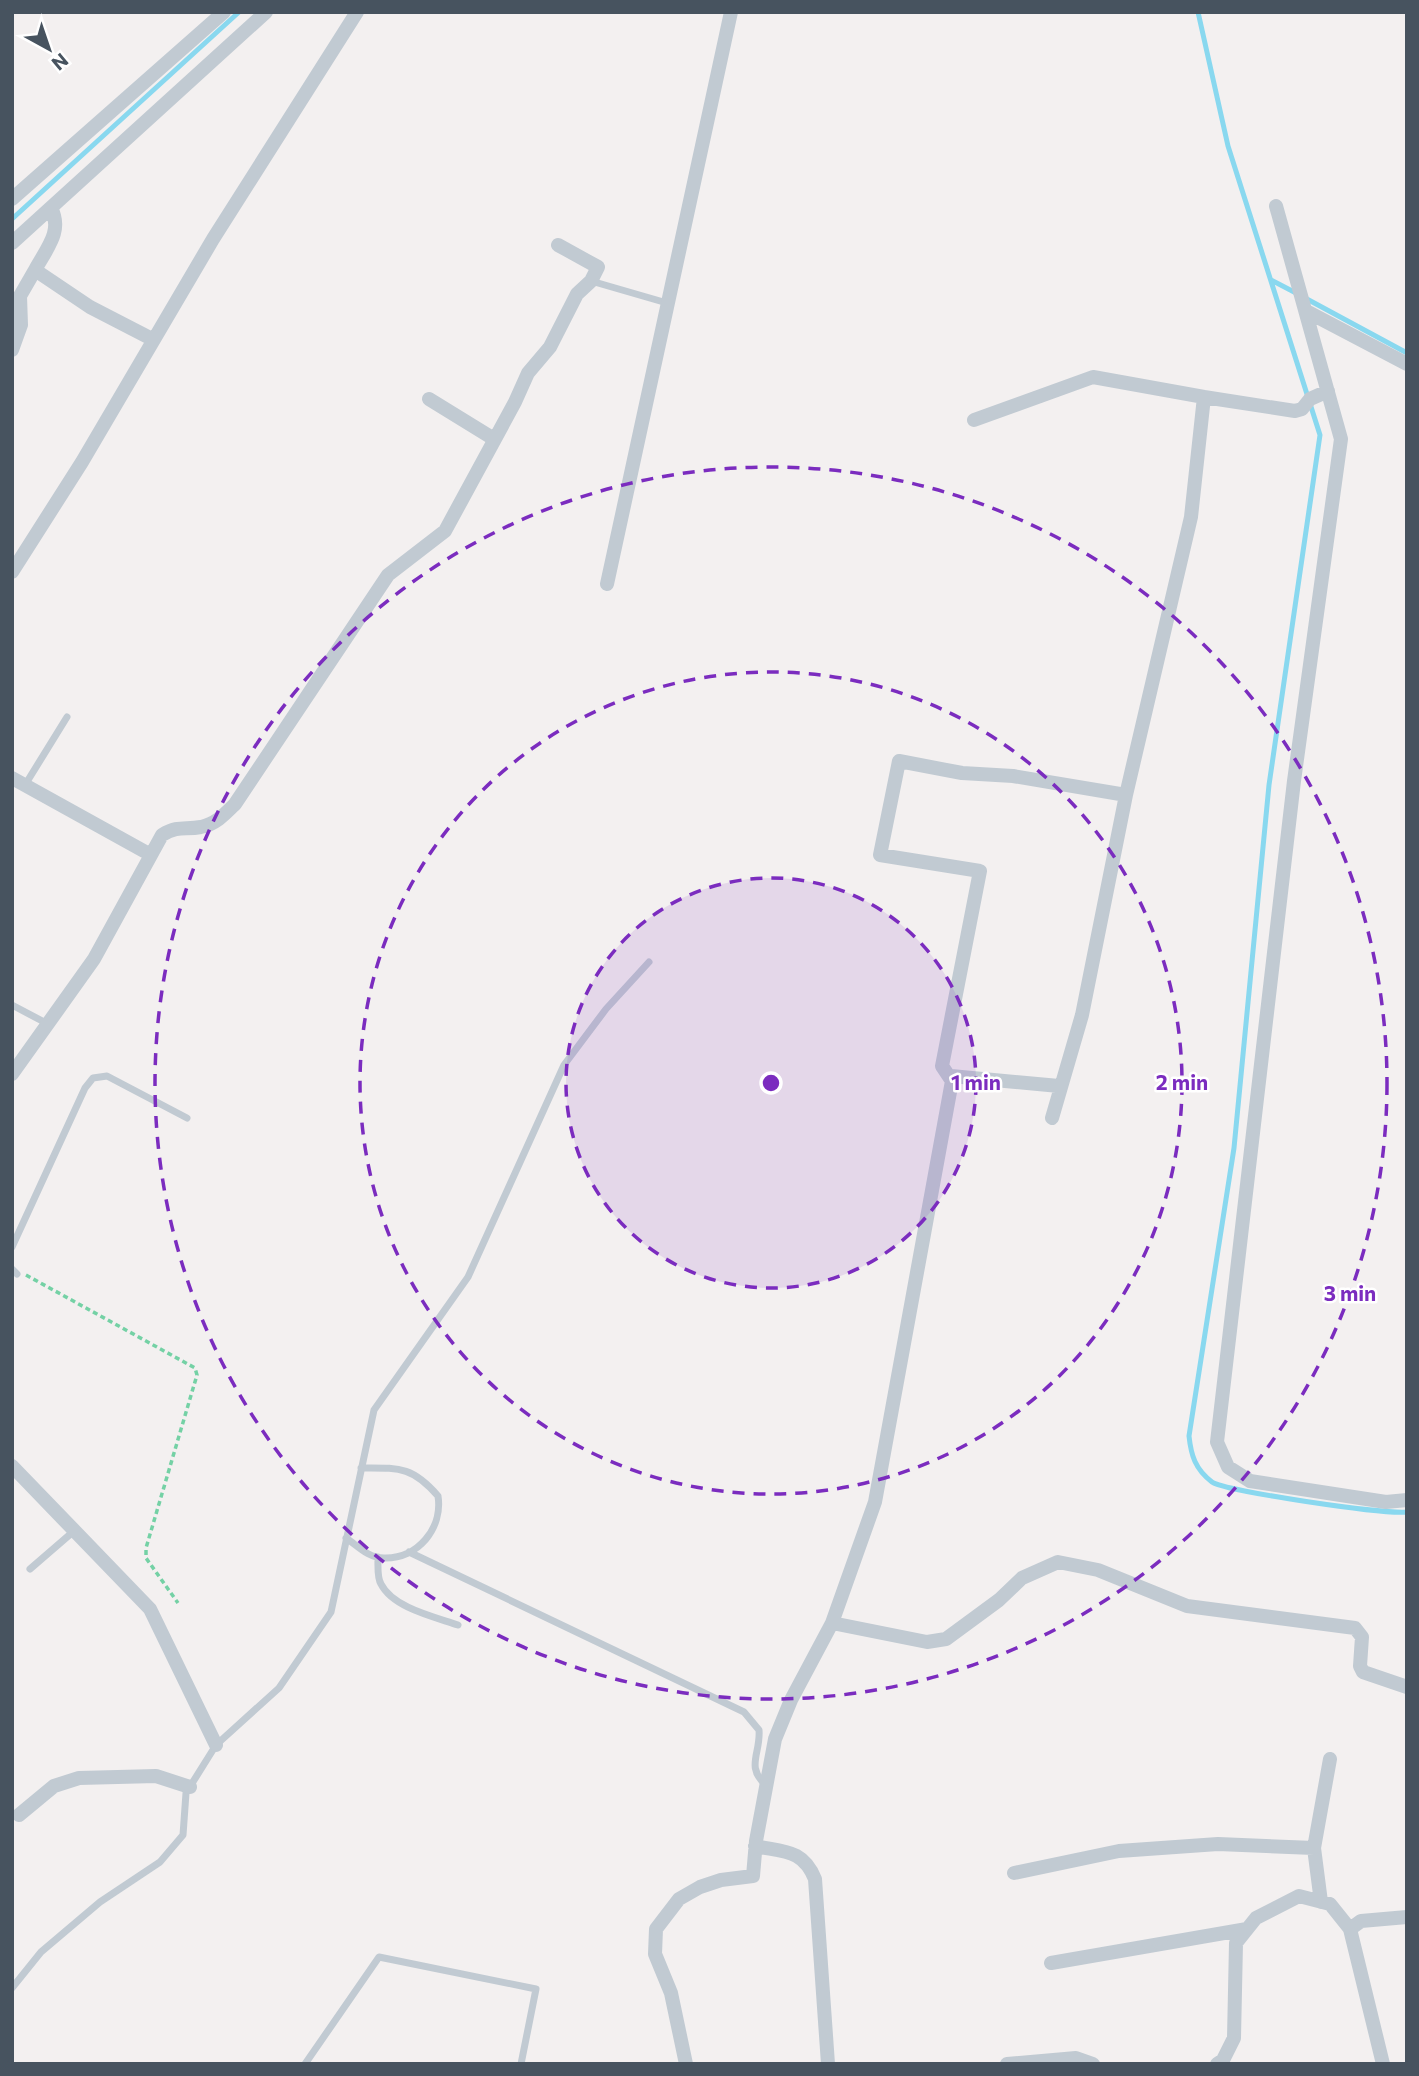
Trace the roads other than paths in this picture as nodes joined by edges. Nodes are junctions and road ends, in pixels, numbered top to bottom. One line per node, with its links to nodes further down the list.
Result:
1 (224, 12): 5 (street)
2 (266, 12): 7 (street)
3 (357, 12): 14 (street)
4 (731, 12): 12 (street)
5 (12, 199)
6 (1276, 206): 13 (street)
7 (51, 208): 8 (street); 10 (street)
8 (12, 243)
9 (558, 245): 11 (street)
10 (35, 270): 14 (street); 15 (street)
11 (592, 281): 12 (lane); 21 (street)
12 (667, 303): 23 (street)
13 (1306, 311): 16 (street); 17 (street)
14 (152, 339): 22 (street)
15 (12, 350)
16 (1407, 364)
17 (1323, 393): 18 (street); 39 (street)
18 (1205, 397): 20 (street); 26 (street)
19 (429, 399): 21 (street)
20 (974, 420)
21 (494, 439): 27 (street)
22 (12, 572)
23 (607, 583)
24 (67, 717): 25 (lane)
25 (19, 782): 27 (street)
26 (1126, 795): 32 (street); 33 (street)
27 (151, 855): 30 (street)
28 (649, 962): 38 (lane)
29 (12, 1005): 30 (lane)
30 (46, 1023): 31 (street)
31 (12, 1074)
32 (951, 1076): 33 (street); 45 (street)
33 (1059, 1086): 35 (street)
34 (187, 1118): 36 (lane)
35 (1052, 1118)
36 (12, 1247)
37 (12, 1466): 40 (street)
38 (361, 1468): 41 (lane); 42 (lane)
39 (1407, 1500)
40 (75, 1530): 44 (lane); 48 (street)
41 (346, 1538): 43 (lane); 48 (lane)
42 (409, 1552): 43 (lane); 50 (lane)
43 (378, 1557): 46 (lane)
44 (30, 1569)
45 (832, 1623): 47 (street); 50 (street)
46 (458, 1625)
47 (1407, 1687)
48 (216, 1745): 51 (lane)
49 (1330, 1759): 54 (street)
50 (766, 1785): 53 (street)
51 (190, 1787): 52 (street); 61 (lane)
52 (19, 1815)
53 (755, 1846): 64 (street); 65 (street)
54 (1314, 1848): 55 (street); 56 (street)
55 (1014, 1873)
56 (1321, 1902): 58 (street); 59 (street)
57 (1407, 1917): 59 (street)
58 (1247, 1929): 60 (street); 68 (street)
59 (1350, 1929): 69 (street)
60 (1051, 1963)
61 (12, 1988)
62 (305, 2064): 63 (lane)
63 (521, 2064)
64 (686, 2064)
65 (828, 2064)
66 (1007, 2064): 67 (street)
67 (1093, 2064)
68 (1217, 2064)
69 (1383, 2064)

